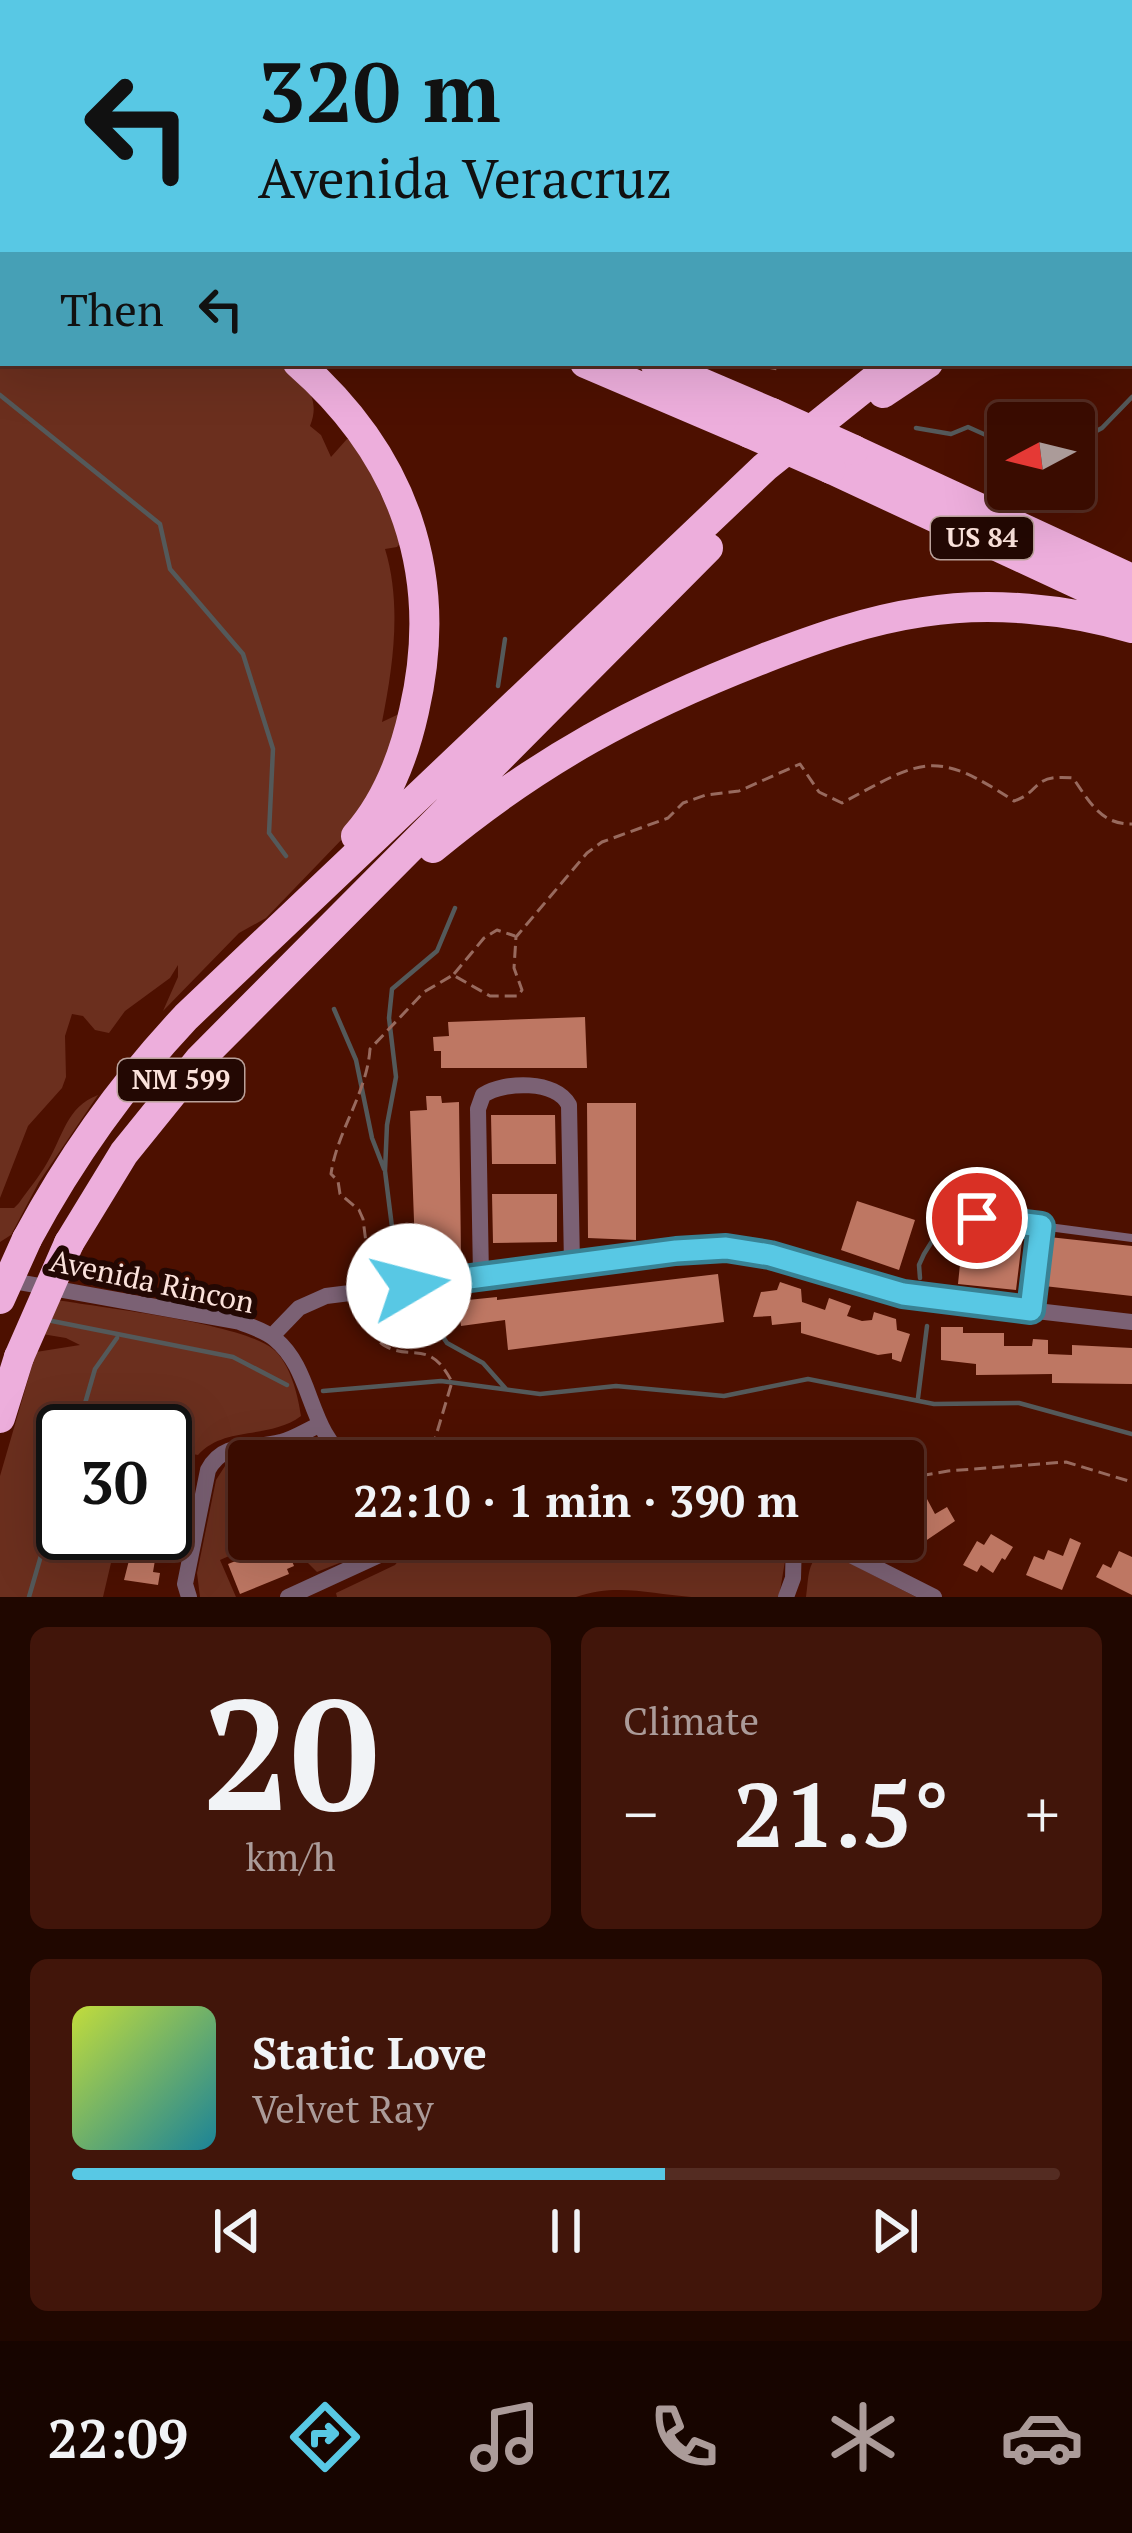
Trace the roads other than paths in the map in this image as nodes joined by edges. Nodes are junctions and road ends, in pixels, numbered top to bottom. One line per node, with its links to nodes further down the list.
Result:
1 (301, 366): 13 (highway)
2 (594, 366): 6 (highway, US 84)
3 (660, 366): 6 (highway, US 84)
4 (892, 366): 13 (highway)
5 (924, 366): 14 (highway)
6 (761, 423): 7 (highway, US 84, bridge)
7 (843, 459): 8 (highway, US 84); 11 (highway, US 84)
8 (1000, 516): 9 (highway); 10 (highway, US 84)
9 (1132, 561)
10 (1132, 579)
11 (1132, 609)
12 (1132, 628): 14 (highway)
13 (274, 932): 21 (highway, NM 599, bridge)
14 (321, 939): 25 (highway, NM 599, bridge)
15 (977, 1218): 16 (lane)
16 (1041, 1226): 17 (lane); 22 (lane)
17 (1132, 1238)
18 (572, 1264): 19 (street, Avenida Rincon); 19 (street); 22 (street, Avenida Rincon)
19 (481, 1276): 24 (street, Avenida Rincon)
20 (0, 1279): 24 (street, Avenida Rincon)
21 (0, 1298)
22 (1031, 1310): 23 (street, Avenida Rincon)
23 (1132, 1322)
24 (272, 1336): 26 (street)
25 (0, 1418)
26 (319, 1425): 27 (street); 31 (street)
27 (329, 1440)
28 (369, 1560): 32 (street)
29 (793, 1560): 33 (street)
30 (861, 1560): 34 (street)
31 (189, 1597)
32 (288, 1597)
33 (786, 1597)
34 (934, 1597)

